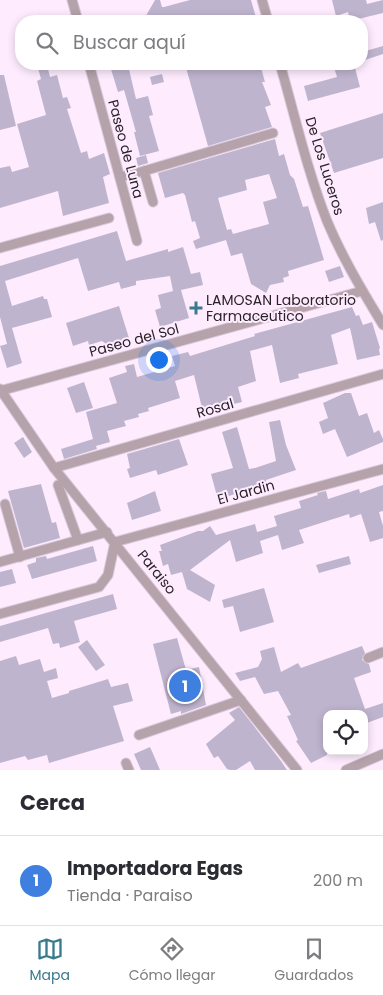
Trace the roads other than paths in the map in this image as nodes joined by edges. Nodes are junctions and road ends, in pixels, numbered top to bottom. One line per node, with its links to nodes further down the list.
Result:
1 (72, 0): 3 (street)
2 (262, 0): 4 (street)
3 (76, 15)
4 (266, 15)
5 (91, 70): 9 (street, Paseo de Luna)
6 (282, 70): 14 (street, De Los Luceros)
7 (274, 133): 8 (street)
8 (144, 171): 9 (street); 10 (street)
9 (120, 177): 12 (street, Paseo de Luna)
10 (152, 202)
11 (108, 218): 13 (street)
12 (137, 241)
13 (0, 248)
14 (362, 291): 15 (street, De Los Luceros); 17 (street, Paseo del Sol)
15 (383, 325)
16 (383, 374): 18 (street, Rosal)
17 (0, 390): 18 (street, Paraiso)
18 (54, 468): 22 (street, Paraiso)
19 (383, 468): 24 (street, El Jardin)
20 (58, 485): 23 (street)
21 (5, 504): 25 (street)
22 (107, 532): 23 (street); 24 (street, Paraiso)
23 (78, 540): 25 (street)
24 (115, 542): 27 (street); 30 (street, Paraiso)
25 (20, 557): 26 (street)
26 (0, 562)
27 (0, 614)
28 (383, 652): 29 (street)
29 (368, 658)
30 (241, 700): 31 (street); 33 (street, Paraiso)
31 (138, 735)
32 (383, 754): 34 (street)
33 (297, 770)
34 (346, 770)

